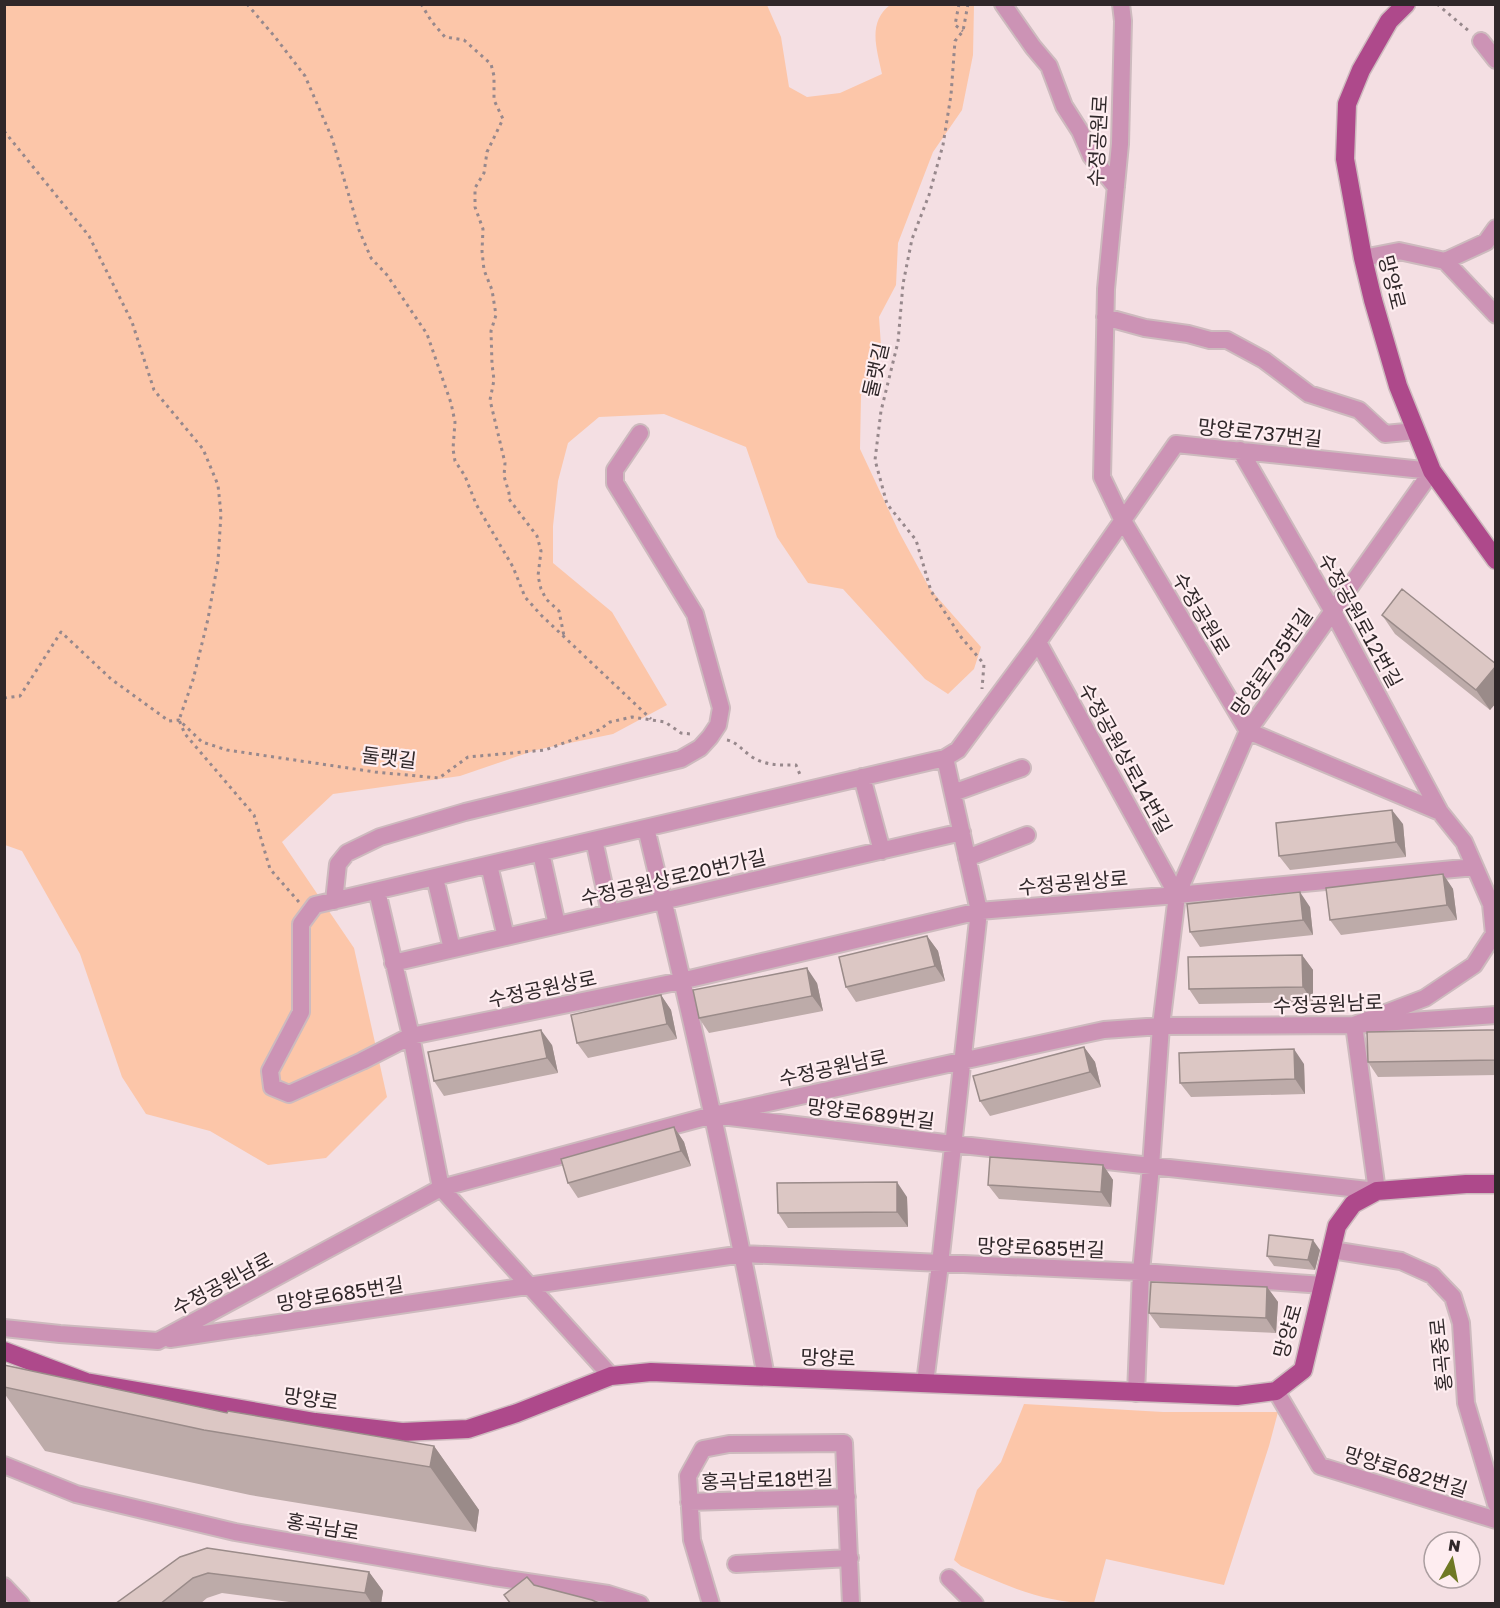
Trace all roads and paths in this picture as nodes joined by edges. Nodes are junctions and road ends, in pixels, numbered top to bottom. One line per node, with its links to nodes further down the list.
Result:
1 (247, 4): 26 (path)
2 (421, 4): 26 (path)
3 (959, 4): 9 (path)
4 (968, 4): 9 (path, 둘랫길)
5 (1003, 4): 13 (street)
6 (1120, 4): 13 (street, 수정공원로)
7 (1406, 4): 15 (main road, 망양로)
8 (1437, 4): 10 (path)
9 (963, 31): 31 (path, 둘랫길)
10 (1481, 41): 11 (street)
11 (1496, 60)
12 (4, 131): 29 (path)
13 (1116, 188): 18 (street, 수정공원로)
14 (1496, 228): 16 (street)
15 (1363, 258): 16 (street); 19 (main road, 망양로)
16 (1445, 261): 17 (street)
17 (1496, 315)
18 (1105, 317): 19 (street); 23 (street, 수정공원로)
19 (1416, 431): 22 (main road, 망양로)
20 (640, 433): 33 (street)
21 (1240, 450): 22 (street, 망양로737번길); 23 (street, 망양로737번길); 25 (street, 수정공원로12번길)
22 (1432, 471): 24 (main road, 망양로); 25 (street, 망양로735번길)
23 (1122, 519): 27 (street); 32 (street, 수정공원로)
24 (1496, 560)
25 (1332, 610): 32 (street, 망양로735번길); 39 (street, 수정공원로12번길)
26 (564, 637): 30 (path)
27 (1038, 642): 31 (street); 51 (street, 수정공원상로14번길)
28 (4, 698): 29 (path, 둘랫길)
29 (179, 720): 30 (path, 둘랫길); 55 (path)
30 (653, 720): 33 (path, 둘랫길)
31 (980, 720): 34 (street)
32 (1248, 731): 39 (street); 51 (street, 망양로735번길)
33 (710, 737): 37 (path, 둘랫길); 52 (street)
34 (945, 758): 36 (street); 38 (street)
35 (1022, 768): 38 (street)
36 (862, 777): 37 (street); 44 (street)
37 (806, 790): 40 (street)
38 (953, 793): 41 (street)
39 (1440, 812): 48 (street)
40 (646, 828): 43 (street); 53 (street)
41 (962, 832): 44 (street, 수정공원상로20번가길); 46 (street)
42 (1027, 835): 46 (street)
43 (594, 840): 45 (street); 56 (street)
44 (882, 851): 53 (street, 수정공원상로20번가길)
45 (541, 853): 47 (street); 57 (street)
46 (967, 858): 54 (street)
47 (489, 865): 49 (street); 58 (street)
48 (1475, 867): 51 (street, 수정공원상로); 63 (street)
49 (435, 878): 50 (street); 59 (street)
50 (377, 891): 52 (street); 60 (street)
51 (1177, 895): 54 (street, 수정공원상로); 64 (street)
52 (333, 901): 55 (street)
53 (663, 901): 56 (street, 수정공원상로20번가길); 61 (street)
54 (979, 911): 61 (street, 수정공원상로); 66 (street)
55 (308, 913): 65 (street, 수정공원상로)
56 (610, 913): 57 (street, 수정공원상로20번가길)
57 (557, 925): 58 (street, 수정공원상로20번가길)
58 (506, 937): 59 (street, 수정공원상로20번가길)
59 (452, 949): 60 (street, 수정공원상로20번가길)
60 (393, 963): 65 (street)
61 (681, 981): 65 (street, 수정공원상로); 67 (street)
62 (1496, 1015): 63 (street, 수정공원남로)
63 (1354, 1025): 64 (street, 수정공원남로); 72 (street)
64 (1161, 1026): 66 (street, 수정공원남로); 69 (street)
65 (411, 1036): 71 (street)
66 (963, 1061): 67 (street, 수정공원남로); 68 (street, 망양로689번길)
67 (713, 1114): 68 (street, 망양로689번길); 71 (street, 수정공원남로); 74 (street)
68 (952, 1144): 69 (street, 망양로689번길); 75 (street)
69 (1151, 1166): 72 (street, 망양로689번길); 76 (street)
70 (1496, 1184): 72 (main road, 망양로)
71 (441, 1188): 78 (street); 80 (street, 수정공원남로)
72 (1377, 1191): 73 (main road, 망양로)
73 (1332, 1250): 77 (main road, 망양로); 90 (street, 홍곡중로)
74 (743, 1254): 75 (street, 망양로685번길); 78 (street, 망양로685번길); 83 (street)
75 (940, 1264): 76 (street, 망양로685번길); 84 (street)
76 (1141, 1272): 77 (street, 망양로685번길); 86 (street)
77 (1323, 1285): 85 (main road, 망양로)
78 (528, 1286): 80 (street, 망양로685번길); 82 (street)
79 (4, 1328): 80 (street)
80 (158, 1341)
81 (4, 1351): 82 (main road, 망양로)
82 (610, 1376): 83 (main road, 망양로)
83 (766, 1377): 84 (main road, 망양로)
84 (925, 1383): 86 (main road, 망양로)
85 (1276, 1390): 86 (main road, 망양로); 91 (street, 망양로682번길)
86 (1136, 1393)
87 (4, 1465): 97 (street, 홍곡남로)
88 (847, 1497): 89 (street, 홍곡남로18번길); 89 (street, 홍곡남로18번길); 92 (street, 홍곡남로18번길)
89 (689, 1502): 98 (street)
90 (1496, 1504)
91 (1496, 1520)
92 (850, 1558): 93 (street); 99 (street, 홍곡남로18번길)
93 (735, 1564)
94 (949, 1578): 100 (street)
95 (4, 1586): 96 (street)
96 (21, 1604)
97 (640, 1604)
98 (711, 1604)
99 (851, 1604)
100 (975, 1604)

